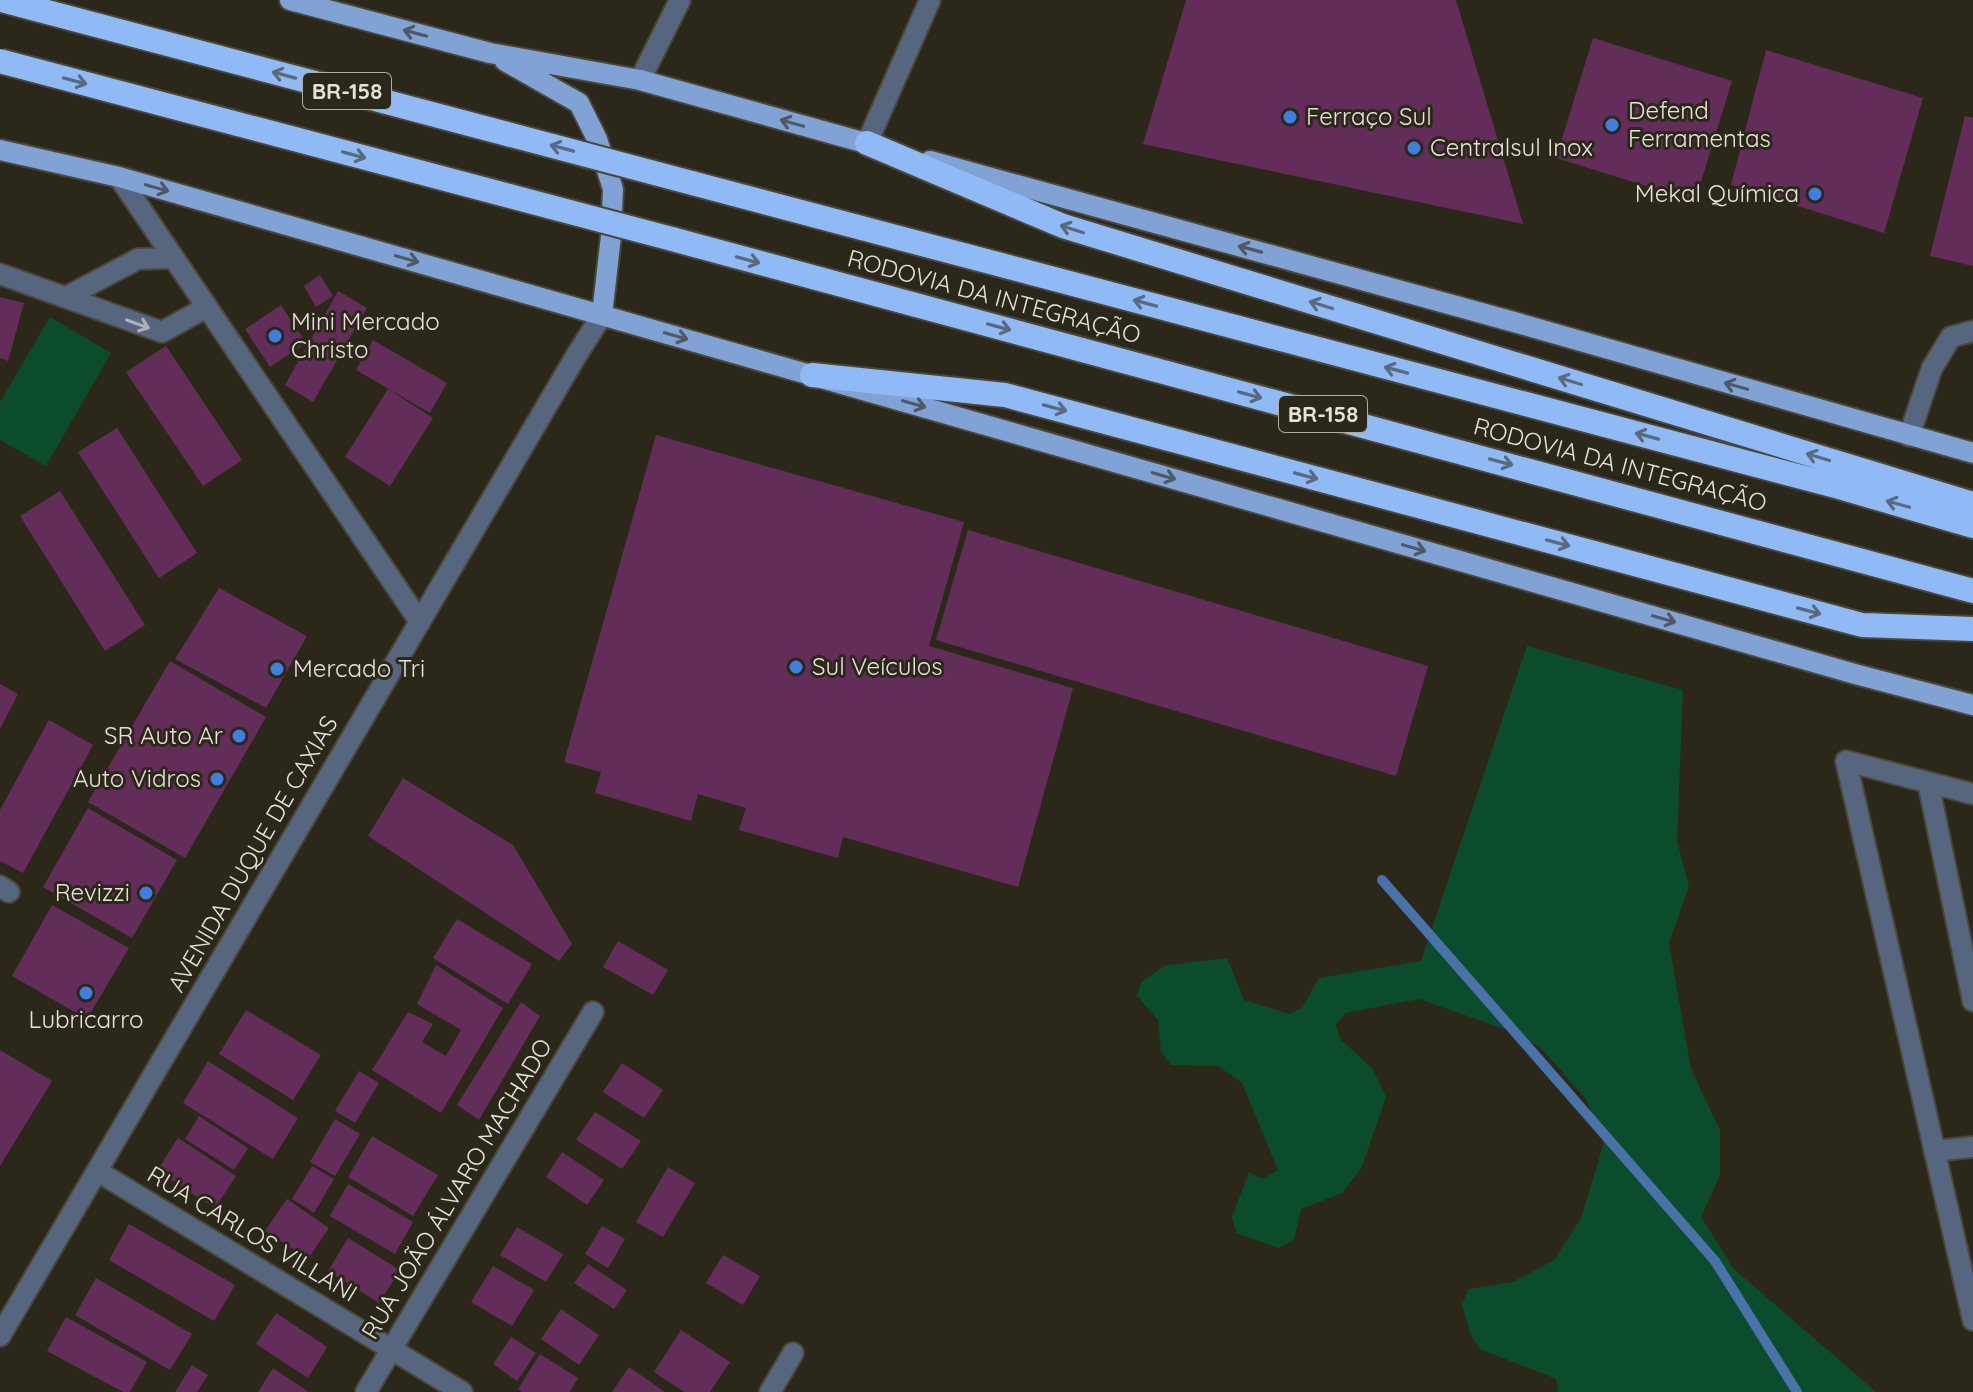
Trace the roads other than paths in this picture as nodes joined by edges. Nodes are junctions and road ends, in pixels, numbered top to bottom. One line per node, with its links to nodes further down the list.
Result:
1 (2, 0): 22 (highway, RODOVIA DA INTEGRAÇÃO / BR-158, one-way to 1, bridge)
2 (290, 0): 5 (main road)
3 (680, 0): 8 (street)
4 (930, 0): 9 (street)
5 (337, 6): 6 (main road, one-way to 5)
6 (490, 53): 8 (main road); 16 (main road)
7 (0, 61): 23 (highway, RODOVIA DA INTEGRAÇÃO / BR-158, one-way to 23, bridge)
8 (640, 80): 9 (main road, one-way to 8)
9 (867, 143): 19 (main road, one-way to 9); 21 (highway, one-way to 9)
10 (0, 150): 11 (main road, BR-158)
11 (119, 177): 12 (street); 16 (main road, BR-158, one-way to 16)
12 (174, 258): 14 (street); 15 (street)
13 (0, 274): 14 (street)
14 (66, 297): 15 (street, one-way to 15)
15 (207, 307): 24 (street)
16 (602, 315): 18 (main road, BR-158, one-way to 18); 24 (street, AVENIDA DUQUE DE CAXIAS)
17 (1973, 331): 19 (street)
18 (812, 375): 25 (highway, BR-158, one-way to 25); 26 (main road, BR-158, one-way to 26)
19 (1909, 436): 20 (main road)
20 (1973, 453)
21 (1973, 504)
22 (1973, 526)
23 (1973, 591)
24 (420, 622): 33 (street, AVENIDA DUQUE DE CAXIAS)
25 (1973, 629)
26 (1973, 705)
27 (1928, 782): 28 (street); 29 (street); 32 (street)
28 (1973, 794)
29 (1973, 1001)
30 (593, 1012): 36 (street, RUA JOÃO ÁLVARO MACHADO)
31 (1973, 1147): 32 (street)
32 (1934, 1151): 34 (street)
33 (97, 1171): 35 (street, AVENIDA DUQUE DE CAXIAS); 36 (street, RUA CARLOS VILLANI)
34 (1973, 1320)
35 (0, 1336)
36 (392, 1350): 38 (street, RUA JOÃO ÁLVARO MACHADO); 39 (street, RUA CARLOS VILLANI)
37 (793, 1353): 40 (street)
38 (366, 1392)
39 (462, 1392)
40 (770, 1392)

